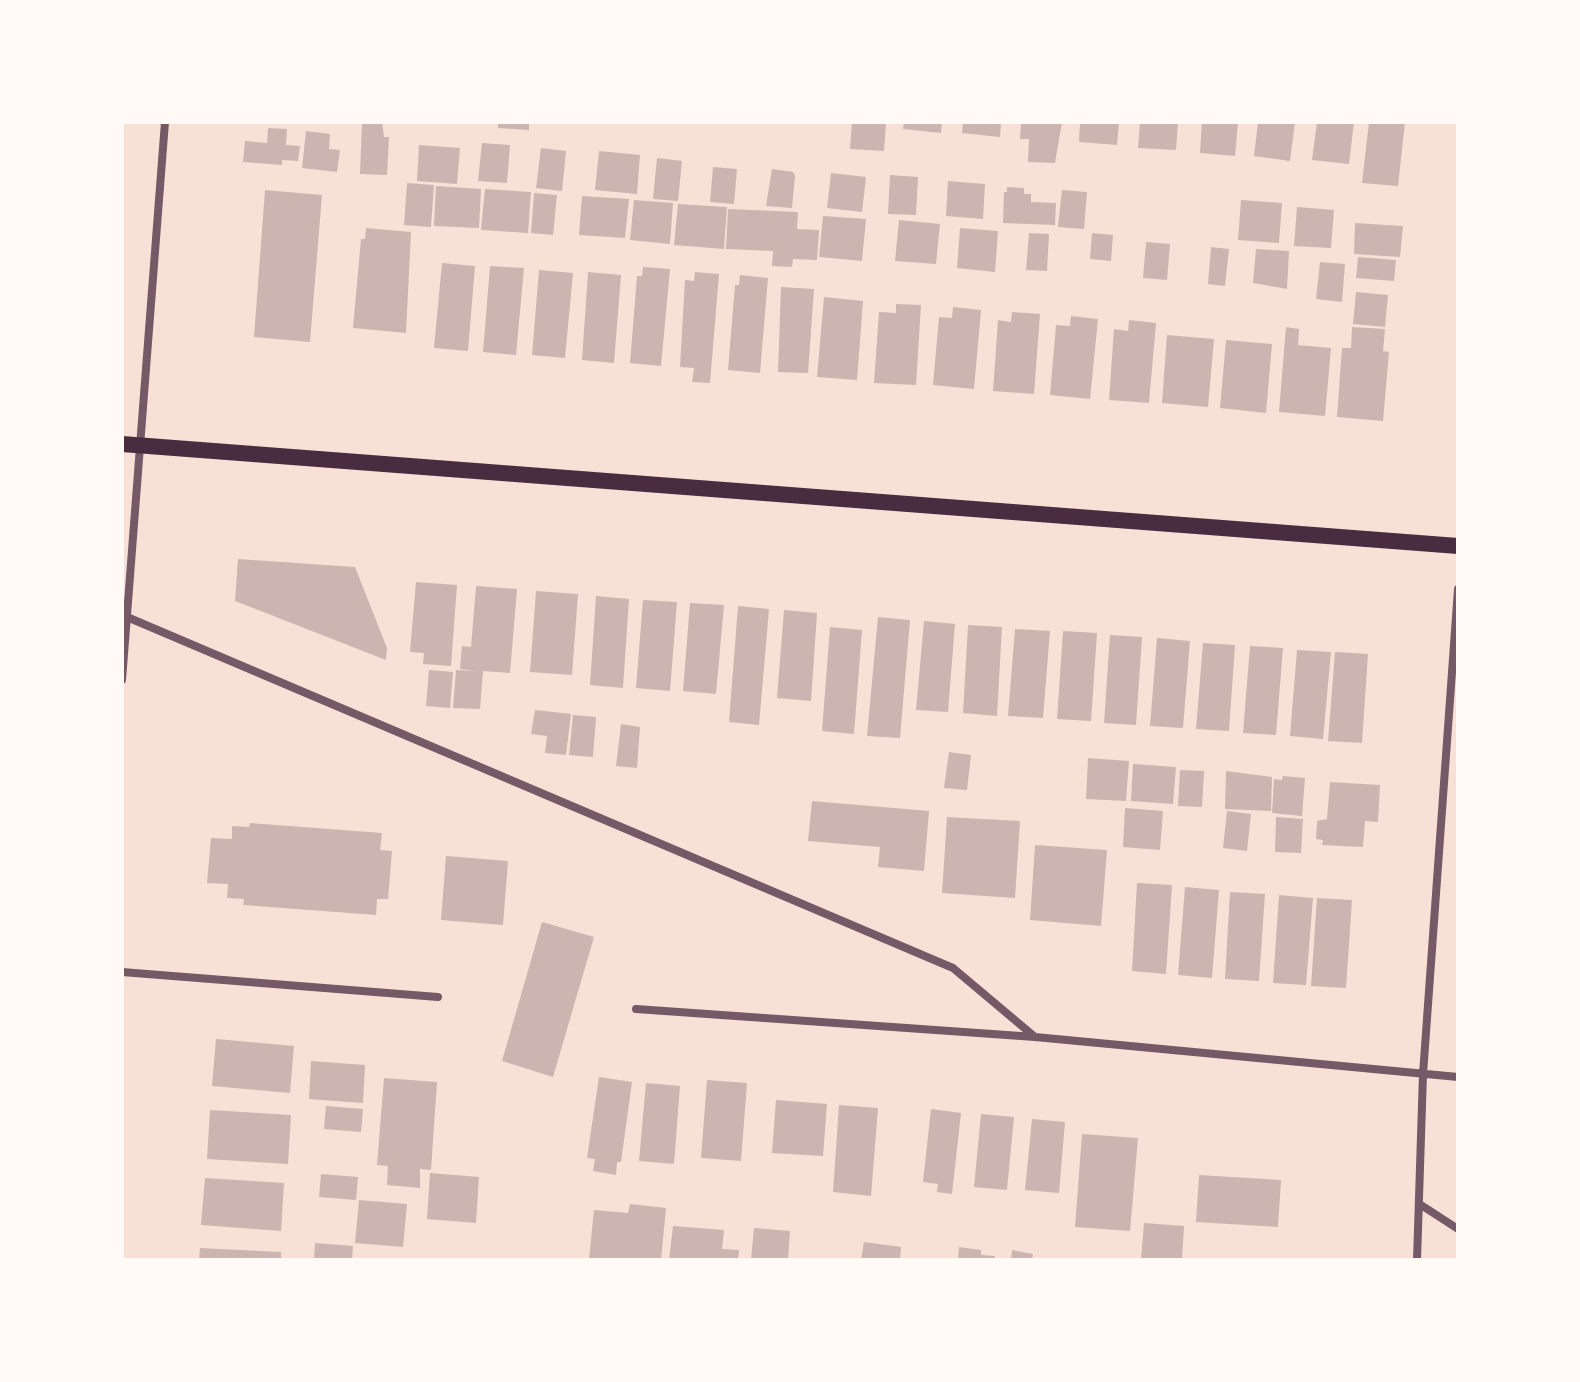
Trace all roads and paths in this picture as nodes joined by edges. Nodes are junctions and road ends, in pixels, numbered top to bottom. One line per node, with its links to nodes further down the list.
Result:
1 (165, 122): 3 (street)
2 (122, 444): 3 (main road)
3 (141, 445): 4 (main road); 6 (street)
4 (1458, 546)
5 (1458, 589): 12 (street)
6 (127, 617): 7 (street); 11 (street)
7 (122, 680)
8 (122, 972): 9 (street)
9 (438, 997)
10 (636, 1009): 11 (street)
11 (1035, 1037): 12 (street)
12 (1423, 1074): 13 (street); 14 (street)
13 (1458, 1077)
14 (1421, 1205): 15 (street); 16 (street)
15 (1458, 1229)
16 (1417, 1260)

